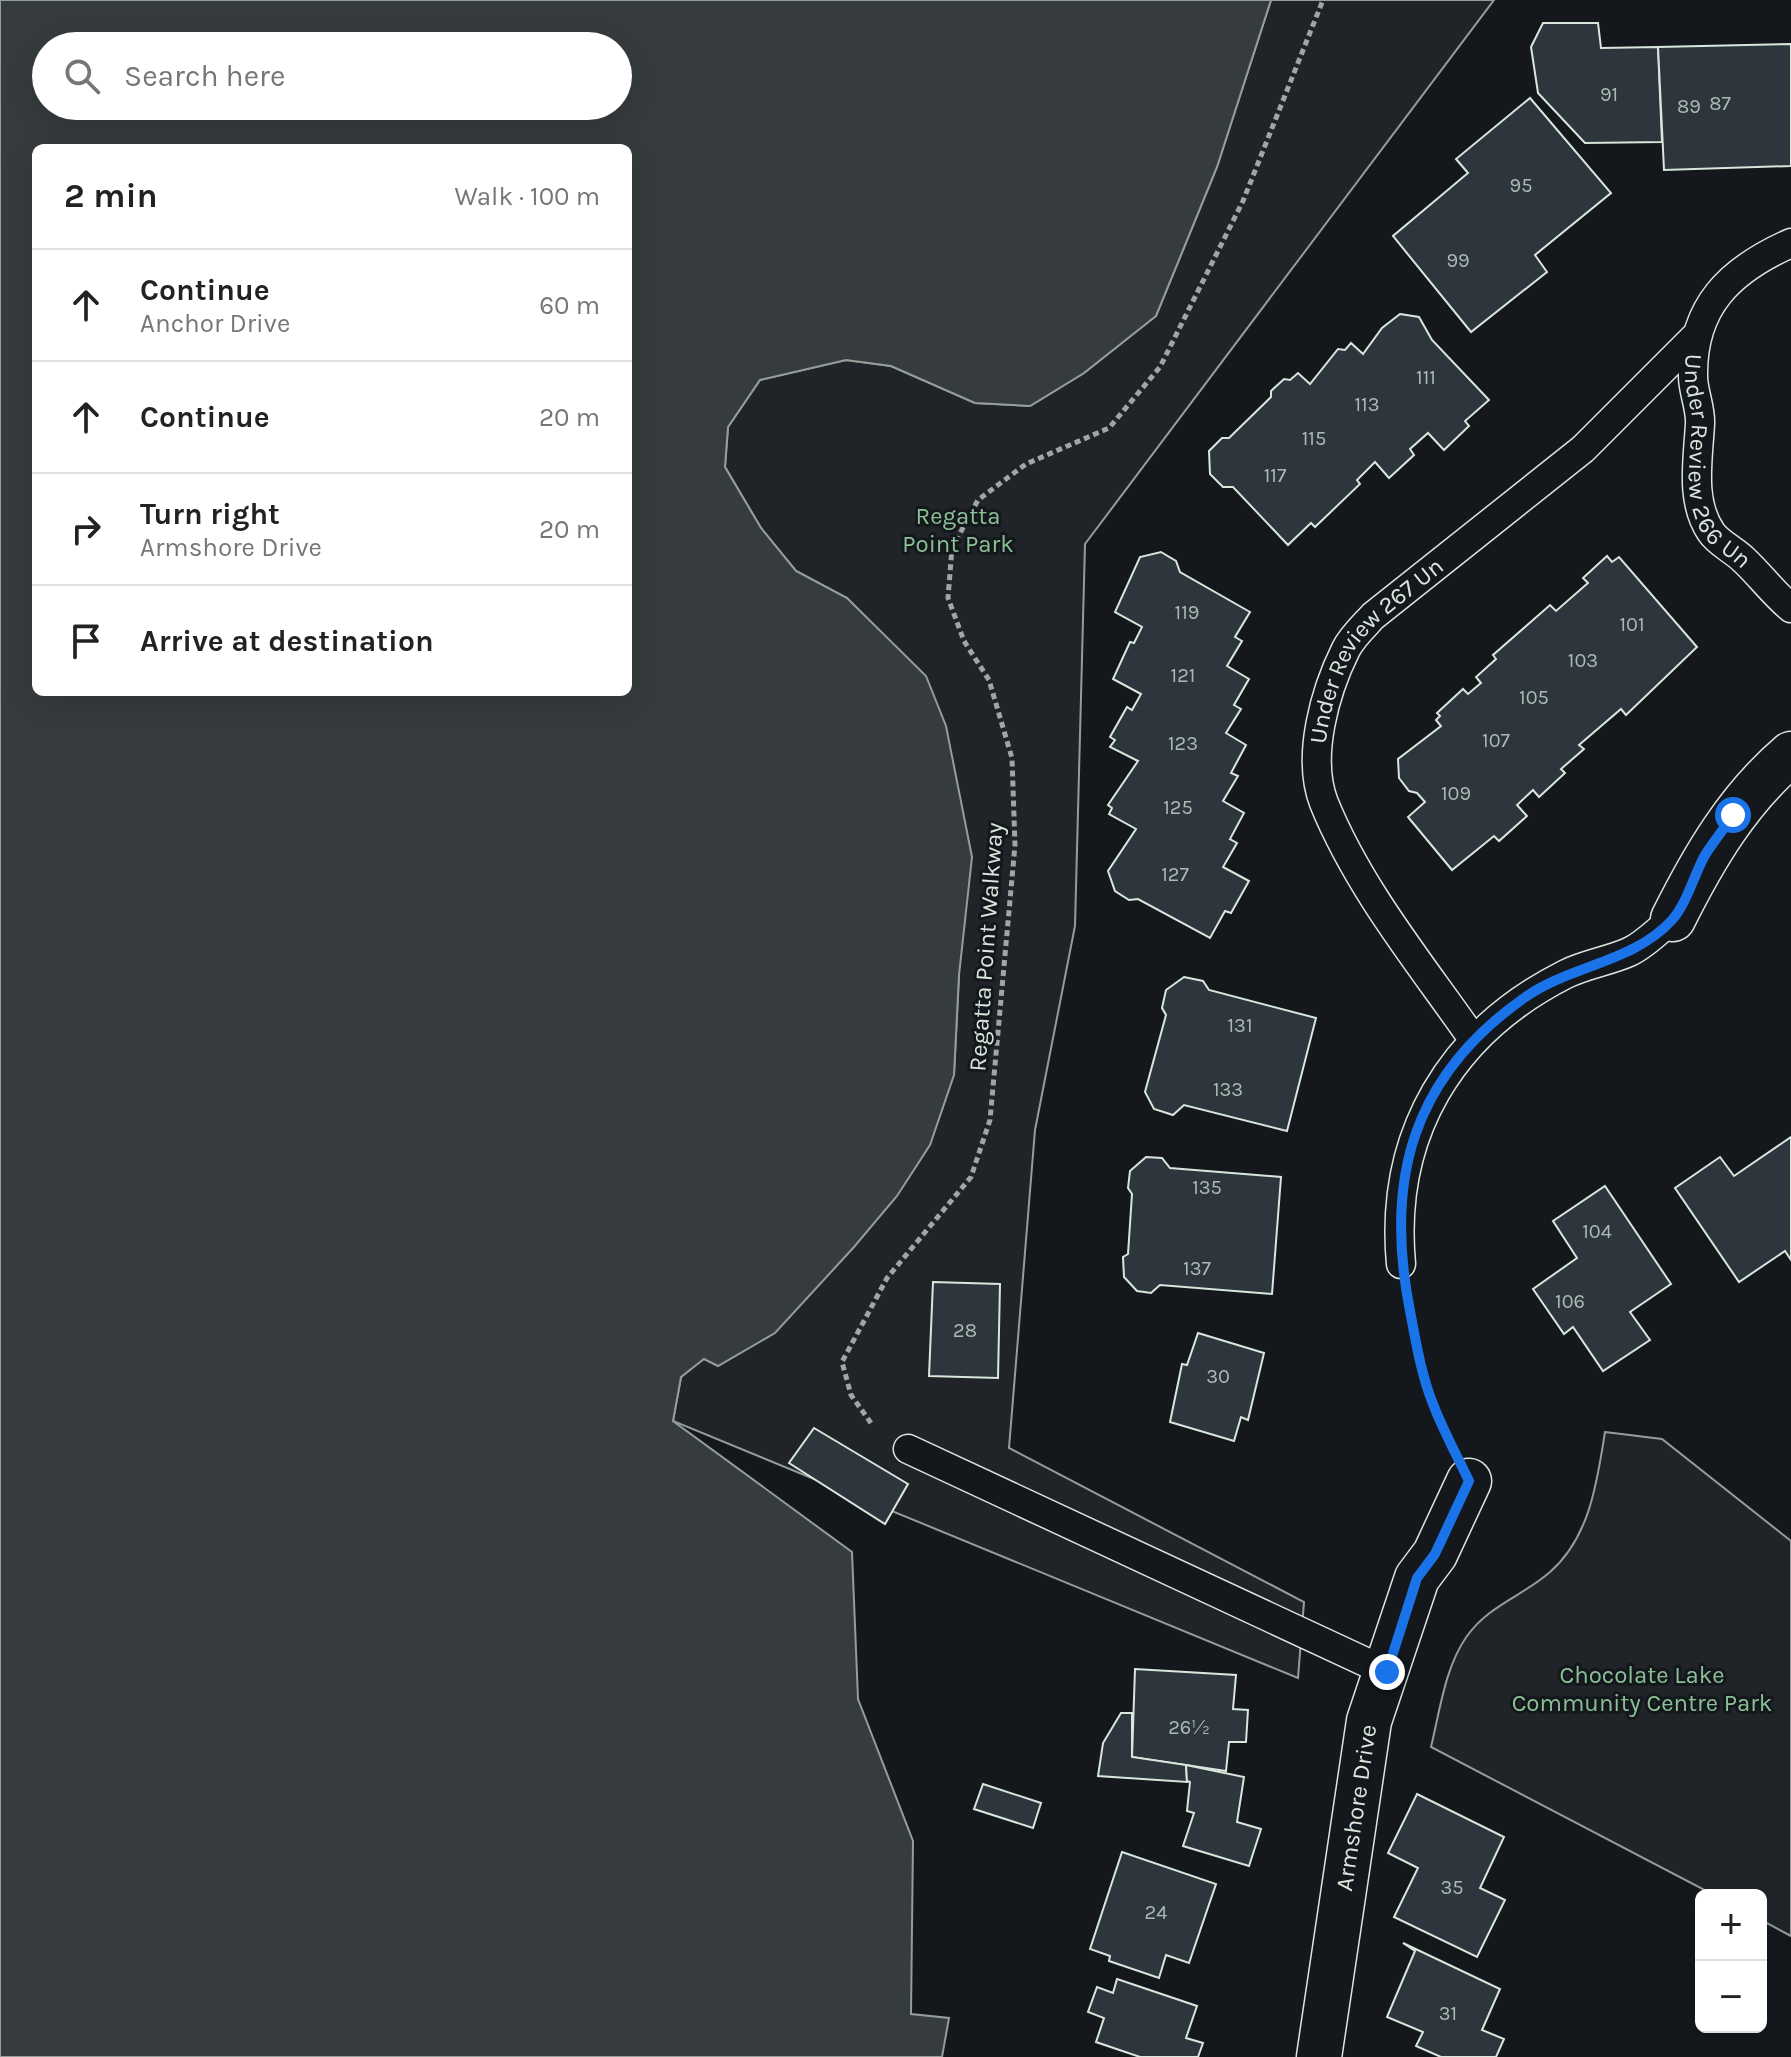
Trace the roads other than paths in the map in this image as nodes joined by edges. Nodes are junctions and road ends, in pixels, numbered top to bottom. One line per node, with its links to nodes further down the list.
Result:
1 (1791, 243): 2 (lane, Under Review 266 Un)
2 (1694, 338): 3 (lane, Under Review 266 Un); 6 (lane, Under Review 267 Un)
3 (1791, 608)
4 (1791, 754): 5 (street)
5 (1673, 919): 6 (lane)
6 (1473, 1039): 7 (lane)
7 (1401, 1264)
8 (908, 1449): 10 (lane)
9 (1469, 1481): 10 (street, Armshore Drive)
10 (1387, 1672): 11 (street, Armshore Drive)
11 (1319, 2057)

